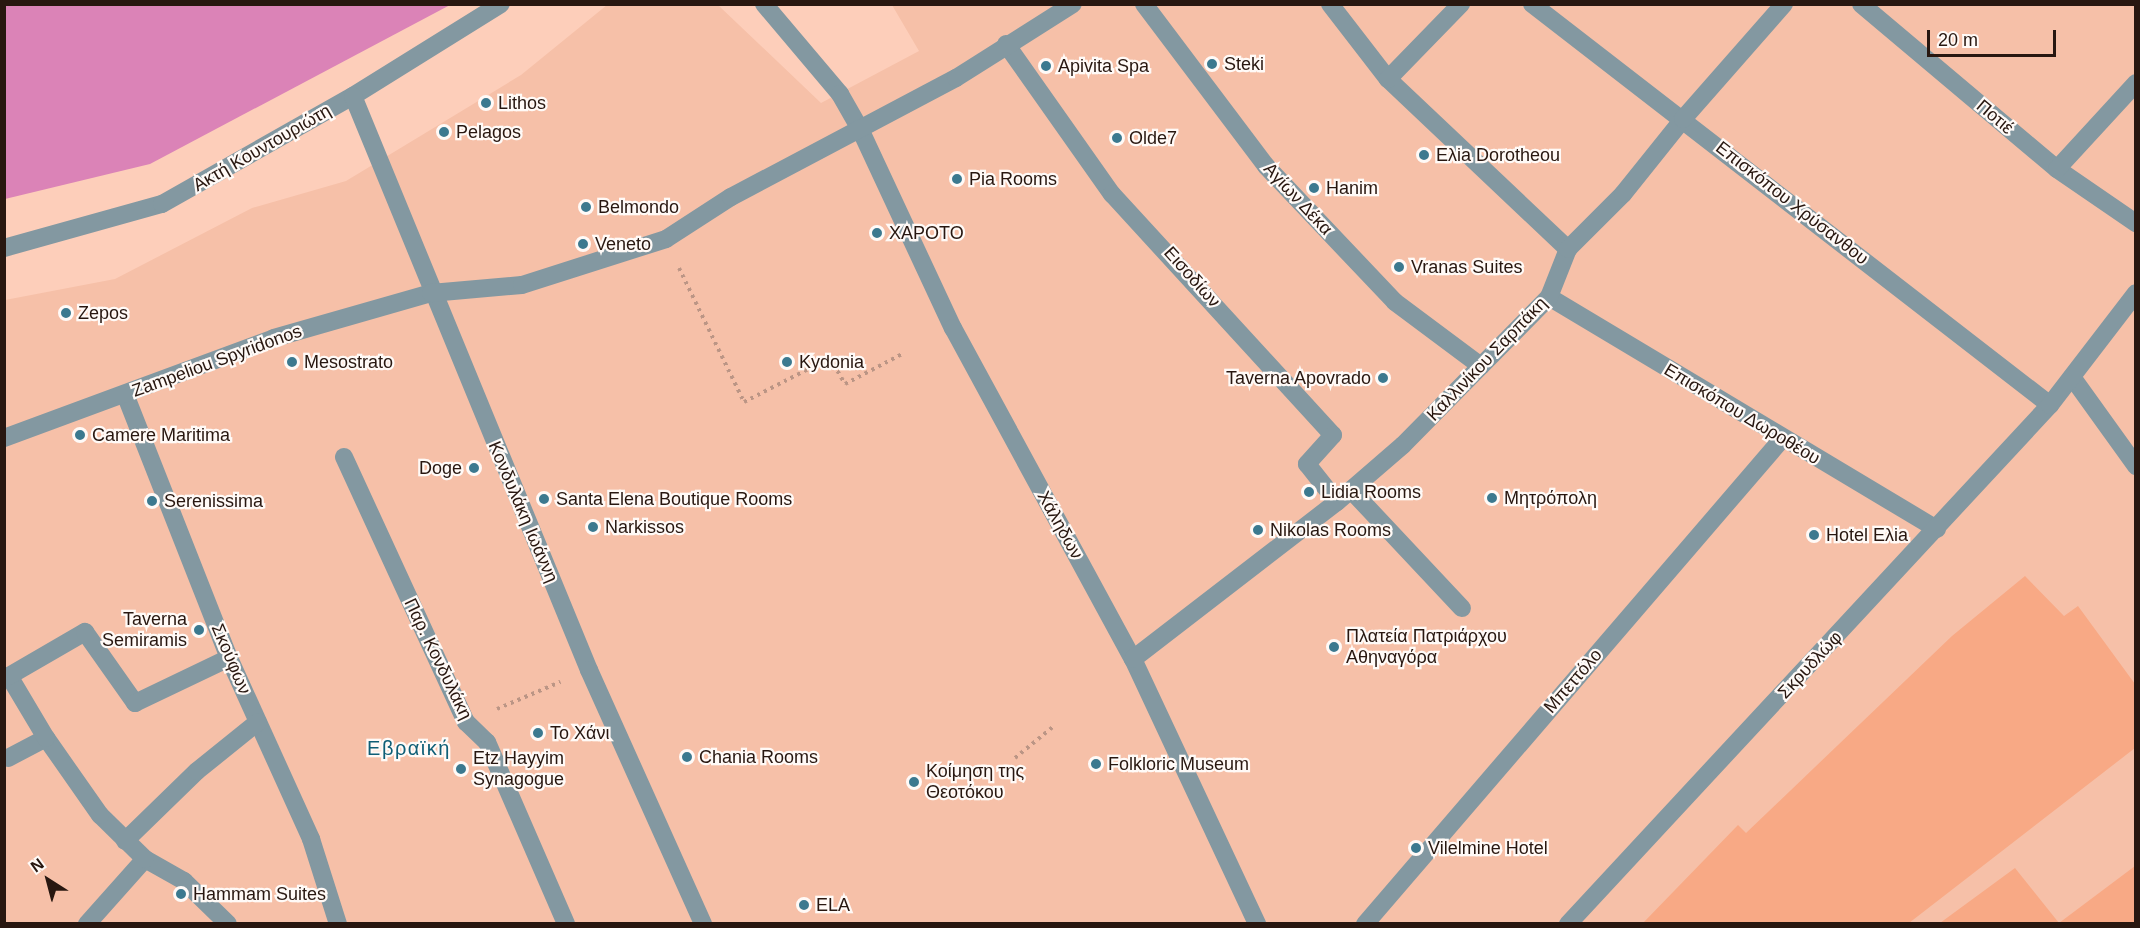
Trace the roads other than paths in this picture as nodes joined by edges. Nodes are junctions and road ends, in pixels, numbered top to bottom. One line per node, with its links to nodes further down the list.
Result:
1 (501, 4): 13 (street, Ακτή Κουντουριώτη)
2 (764, 4): 15 (street, Χάληδων)
3 (1073, 4): 10 (street, Zampeliou Spyridonos)
4 (1144, 4): 23 (street, Αγίων Δέκα)
5 (1330, 4): 11 (street)
6 (1461, 4): 11 (street)
7 (1532, 4): 14 (street, Επισκόπου Χρύσανθου)
8 (1784, 4): 14 (street, Καλλινίκου Σαρπάκη)
9 (1861, 4): 16 (street, Ποτιέ)
10 (1006, 44): 15 (street, Zampeliou Spyridonos); 31 (street, Εισοδίων)
11 (1389, 80): 19 (street)
12 (2136, 83): 16 (street)
13 (353, 96): 18 (street, Ακτή Κουντουριώτη); 20 (street, Κονδυλάκη Ιωάννη)
14 (1683, 118): 19 (street, Καλλινίκου Σαρπάκη); 26 (street, Επισκόπου Χρύσανθου)
15 (860, 129): 20 (street, Zampeliou Spyridonos); 35 (street, Χάληδων)
16 (2057, 169): 17 (street, Ποτιέ)
17 (2136, 223)
18 (4, 248)
19 (1568, 249): 22 (street, Καλλινίκου Σαρπάκη)
20 (431, 293): 25 (street, Zampeliou Spyridonos); 45 (street, Κονδυλάκη Ιωάννη)
21 (2136, 293): 24 (street, Σκρυδλώφ)
22 (1549, 297): 23 (street, Καλλινίκου Σαρπάκη); 28 (street, Επισκόπου Δωροθέου)
23 (1481, 366): 31 (street, Καλλινίκου Σαρπάκη)
24 (2073, 377): 26 (street, Σκρυδλώφ); 30 (street)
25 (125, 394): 27 (street, Zampeliou Spyridonos); 34 (street, Σκούφων)
26 (2050, 405): 32 (street, Σκρυδλώφ)
27 (4, 438)
28 (1782, 440): 32 (street, Επισκόπου Δωροθέου); 47 (street, Μπεττόλο)
29 (344, 457): 44 (street, Παρ. Κονδυλάκη)
30 (2136, 466)
31 (1344, 496): 33 (street); 35 (street, Καλλινίκου Σαρπάκη)
32 (1937, 530): 48 (street, Σκρυδλώφ)
33 (1462, 608)
34 (229, 658): 36 (street, Σκούφων); 37 (street)
35 (1133, 658): 46 (street, Χάληδων)
36 (258, 722): 39 (street); 43 (street, Σκούφων)
37 (46, 738): 38 (street); 39 (street)
38 (8, 758)
39 (125, 841): 40 (street)
40 (145, 859): 41 (street); 42 (street)
41 (87, 924)
42 (228, 924)
43 (338, 924)
44 (566, 924)
45 (703, 924)
46 (1257, 924)
47 (1365, 924)
48 (1568, 924)

